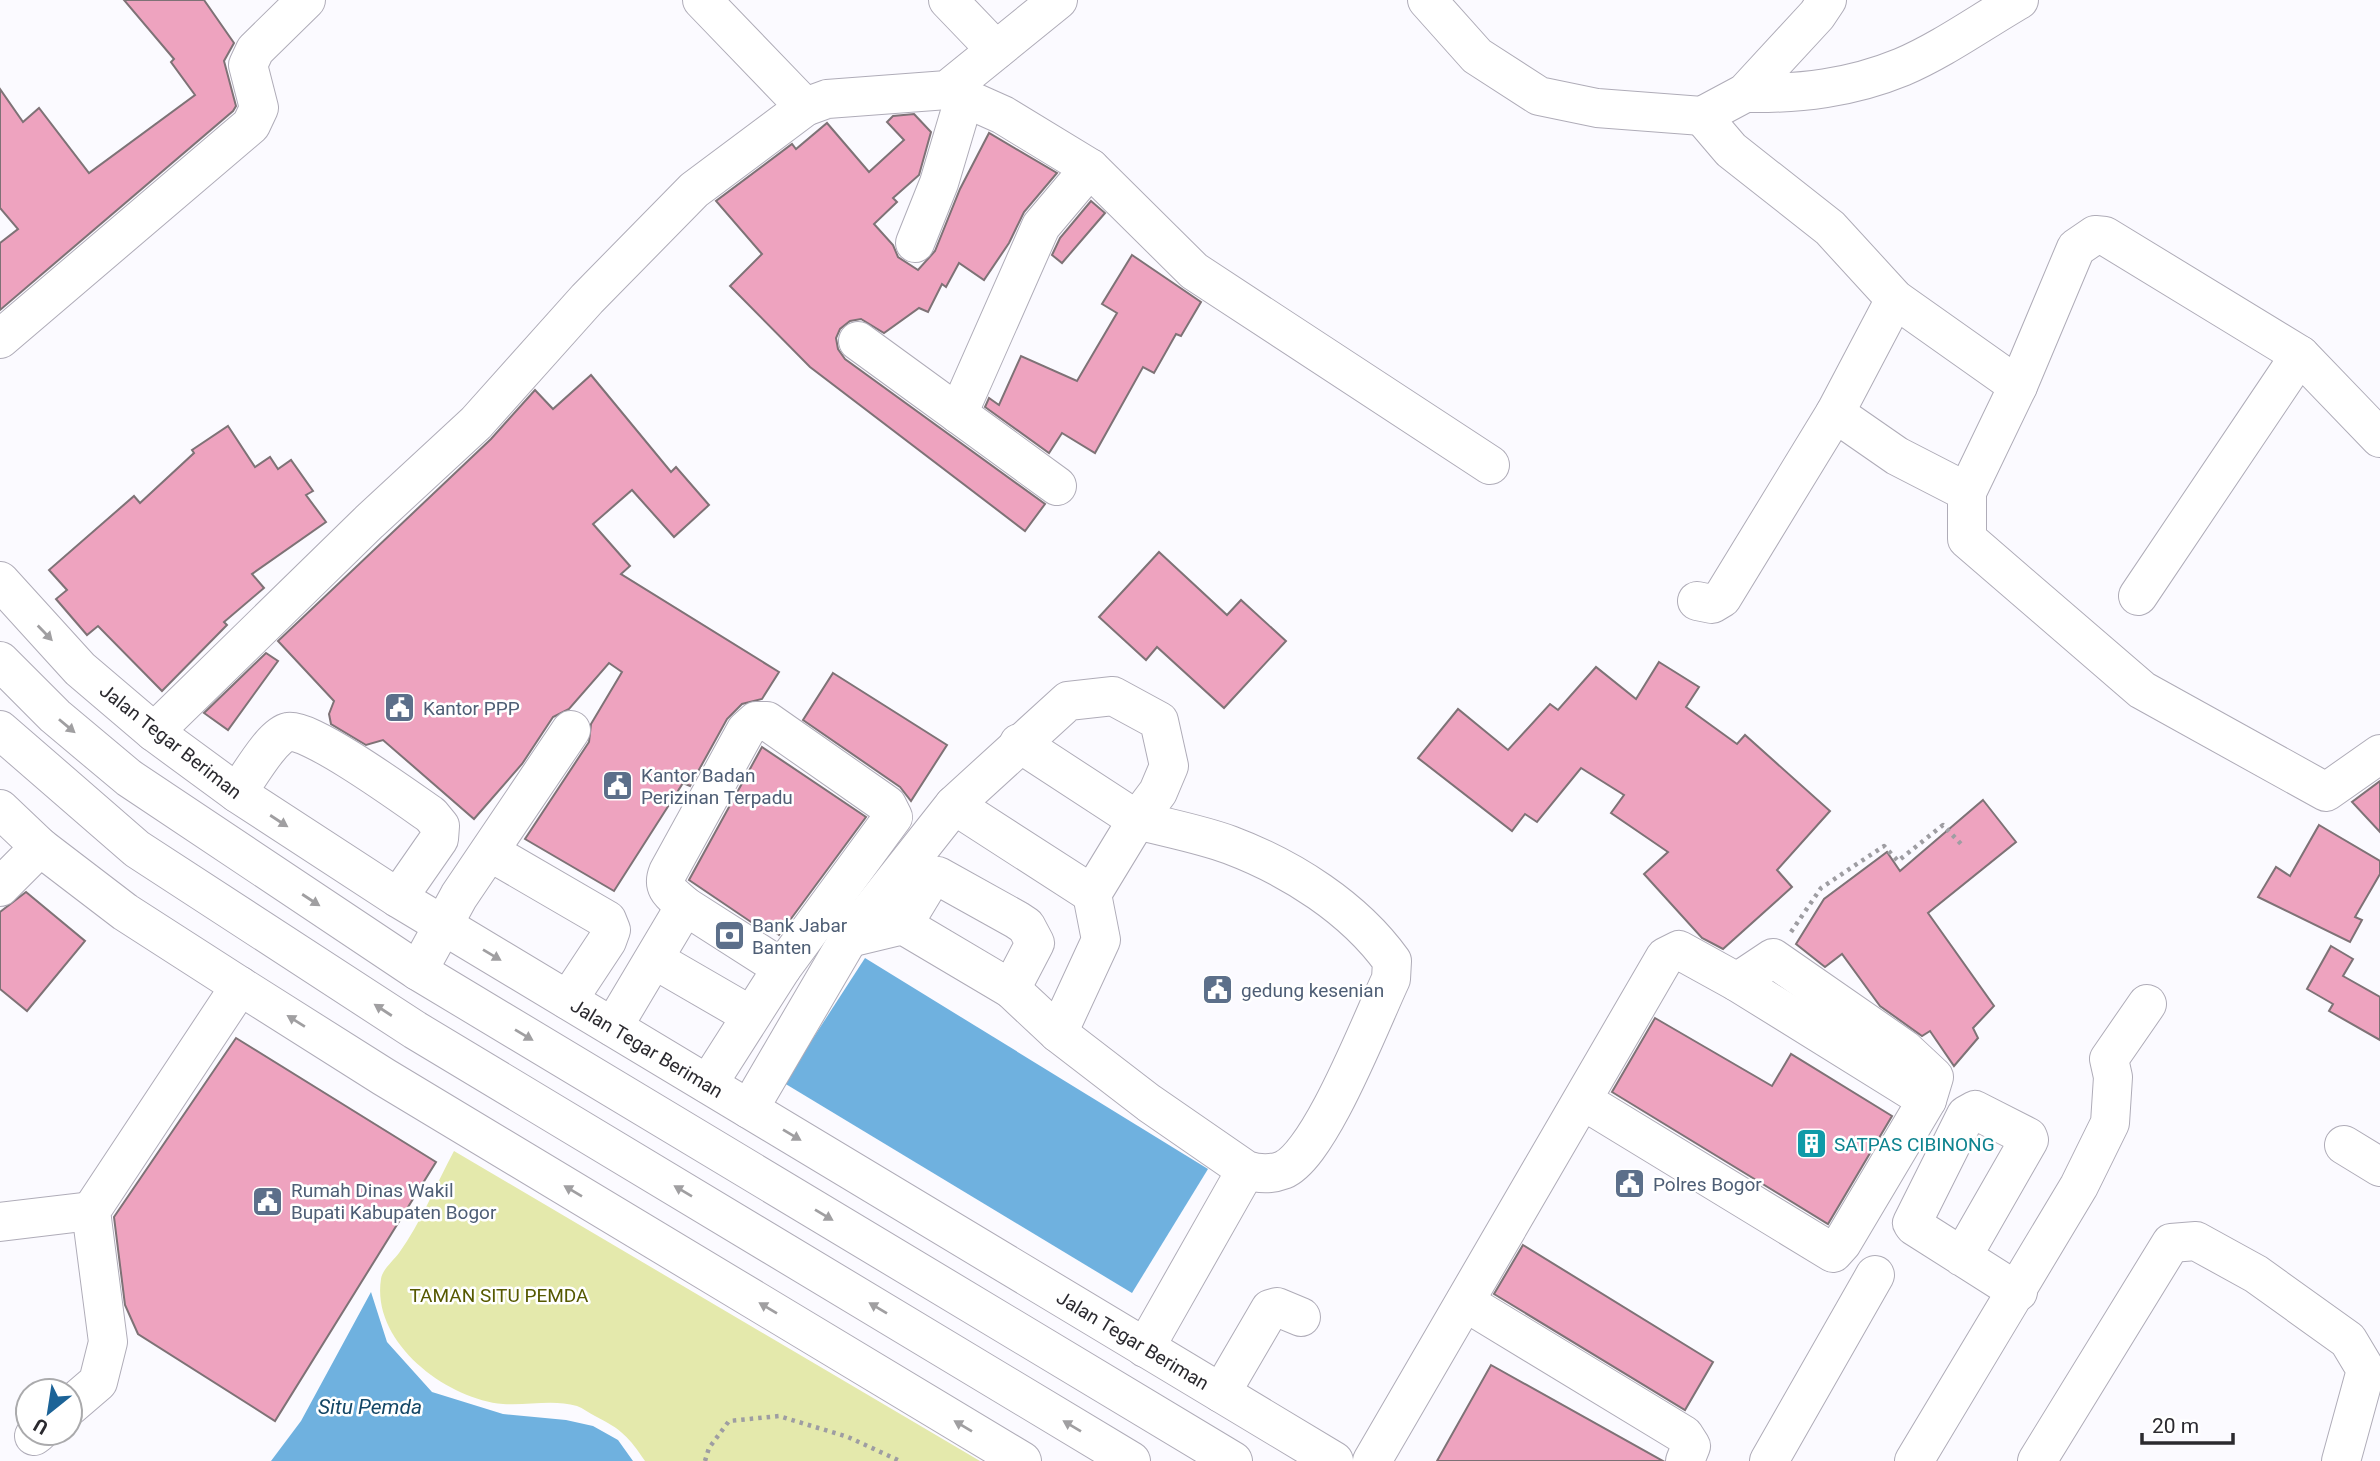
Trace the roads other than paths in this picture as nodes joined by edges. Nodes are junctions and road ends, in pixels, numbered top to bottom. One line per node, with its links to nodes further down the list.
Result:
1 (306, 0): 16 (street)
2 (702, 0): 11 (street)
3 (948, 0): 8 (street)
4 (1058, 0): 8 (street)
5 (1427, 0): 12 (street)
6 (1827, 0): 9 (street)
7 (2019, 0): 9 (street)
8 (996, 50): 10 (street)
9 (1745, 93): 12 (street)
10 (955, 94): 11 (street); 13 (street); 14 (street)
11 (805, 107): 32 (street)
12 (1702, 116): 15 (street)
13 (1090, 168): 21 (street); 23 (street)
14 (915, 243)
15 (1895, 299): 19 (street); 20 (street)
16 (0, 339)
17 (858, 341): 21 (street)
18 (2300, 355): 19 (street); 22 (street); 27 (street)
19 (2018, 386): 25 (street)
20 (1835, 413): 25 (street); 28 (street)
21 (958, 414): 24 (street)
22 (2380, 438)
23 (1490, 465)
24 (1057, 486)
25 (1967, 492): 34 (street)
26 (0, 581): 32 (street, Jalan Tegar Beriman, one-way to 32)
27 (2138, 596)
28 (1697, 601)
29 (0, 661): 50 (street, one-way to 50)
30 (0, 730): 58 (street, one-way to 30)
31 (571, 730): 40 (street)
32 (154, 732): 35 (street, Jalan Tegar Beriman)
33 (1020, 743): 36 (street); 38 (street); 38 (street)
34 (2380, 754)
35 (237, 793): 43 (street, Jalan Tegar Beriman, one-way to 43); 43 (street)
36 (954, 804): 42 (street); 47 (street)
37 (0, 809): 39 (street)
38 (1137, 820): 42 (street); 67 (street)
39 (40, 847): 41 (street); 52 (street)
40 (489, 852): 45 (street); 54 (street)
41 (0, 887)
42 (1092, 894): 59 (street)
43 (398, 898): 45 (street, Jalan Tegar Beriman)
44 (685, 906): 48 (street); 49 (street); 49 (street)
45 (442, 924): 50 (street); 54 (street, Jalan Tegar Beriman, one-way to 54)
46 (903, 925): 47 (street); 53 (street); 53 (street)
47 (849, 938): 64 (street)
48 (655, 960): 56 (street); 57 (street)
49 (782, 968): 56 (street)
50 (418, 971): 70 (street, one-way to 70)
51 (1737, 982): 62 (street); 63 (street); 63 (street)
52 (240, 986): 60 (street, one-way to 52); 68 (street)
53 (1011, 989): 59 (street)
54 (568, 1000): 57 (street, Jalan Tegar Beriman)
55 (2147, 1004): 74 (street)
56 (750, 1015): 61 (street)
57 (613, 1027): 61 (street, Jalan Tegar Beriman)
58 (415, 1030): 60 (street); 73 (street, one-way to 58)
59 (1058, 1033): 67 (street)
60 (384, 1077): 81 (street, one-way to 60)
61 (708, 1084): 64 (street, Jalan Tegar Beriman)
62 (1582, 1100): 63 (street); 75 (street)
63 (1927, 1100)
64 (749, 1109): 77 (street, Jalan Tegar Beriman, one-way to 77)
65 (2344, 1145): 66 (street)
66 (2380, 1167)
67 (1246, 1170): 77 (street)
68 (91, 1211): 69 (street); 80 (street)
69 (0, 1222)
70 (867, 1241): 73 (street); 78 (street)
71 (1962, 1257): 74 (street)
72 (1875, 1275): 87 (street)
73 (841, 1286): 82 (street, one-way to 73)
74 (2018, 1292): 88 (street)
75 (1465, 1302): 85 (street); 86 (street)
76 (1301, 1317): 79 (street)
77 (1145, 1348): 78 (street); 79 (street, Jalan Tegar Beriman)
78 (1118, 1392): 83 (street)
79 (1221, 1393): 84 (street, Jalan Tegar Beriman)
80 (84, 1394)
81 (1022, 1461)
82 (1131, 1461)
83 (1233, 1461)
84 (1334, 1461)
85 (1372, 1461)
86 (1685, 1461)
87 (1769, 1461)
88 (1914, 1461)
89 (2037, 1461): 90 (street)
90 (2341, 1461)

